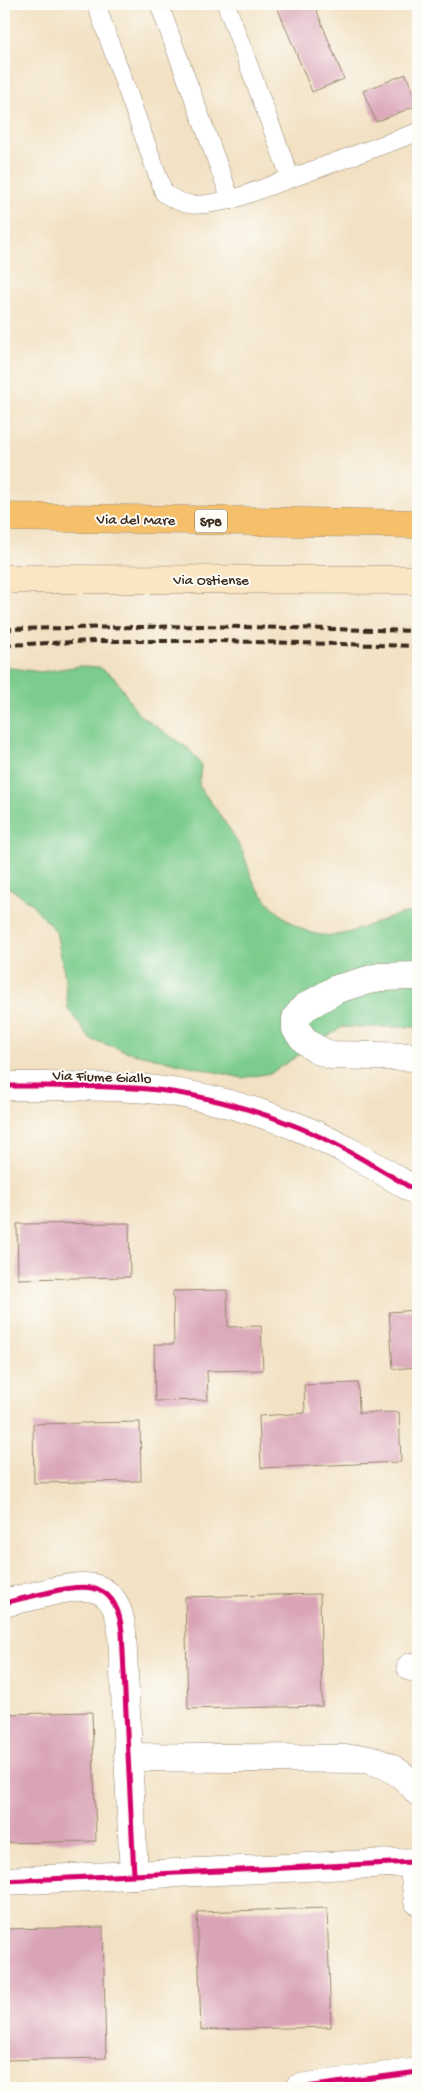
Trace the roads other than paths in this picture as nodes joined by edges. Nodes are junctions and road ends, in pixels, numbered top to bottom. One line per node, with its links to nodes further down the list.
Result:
1 (96, 4): 6 (lane)
2 (159, 4): 6 (lane)
3 (226, 4): 5 (lane)
4 (418, 132): 5 (lane)
5 (290, 177): 6 (lane)
6 (231, 200)
7 (4, 517): 8 (main road, Via del Mare / SP8)
8 (418, 524)
9 (4, 579): 10 (main road, Via Ostiense)
10 (418, 580)
11 (418, 976): 12 (street)
12 (418, 1057)
13 (4, 1086): 14 (street, Via Fiume Giallo)
14 (418, 1192)
15 (4, 1603): 16 (street)
16 (129, 1757): 17 (street); 19 (street)
17 (418, 1792)
18 (416, 1860): 19 (street); 21 (street)
19 (134, 1875): 20 (street)
20 (4, 1881)
21 (418, 1901)
22 (418, 2072): 23 (street)
23 (299, 2088)

